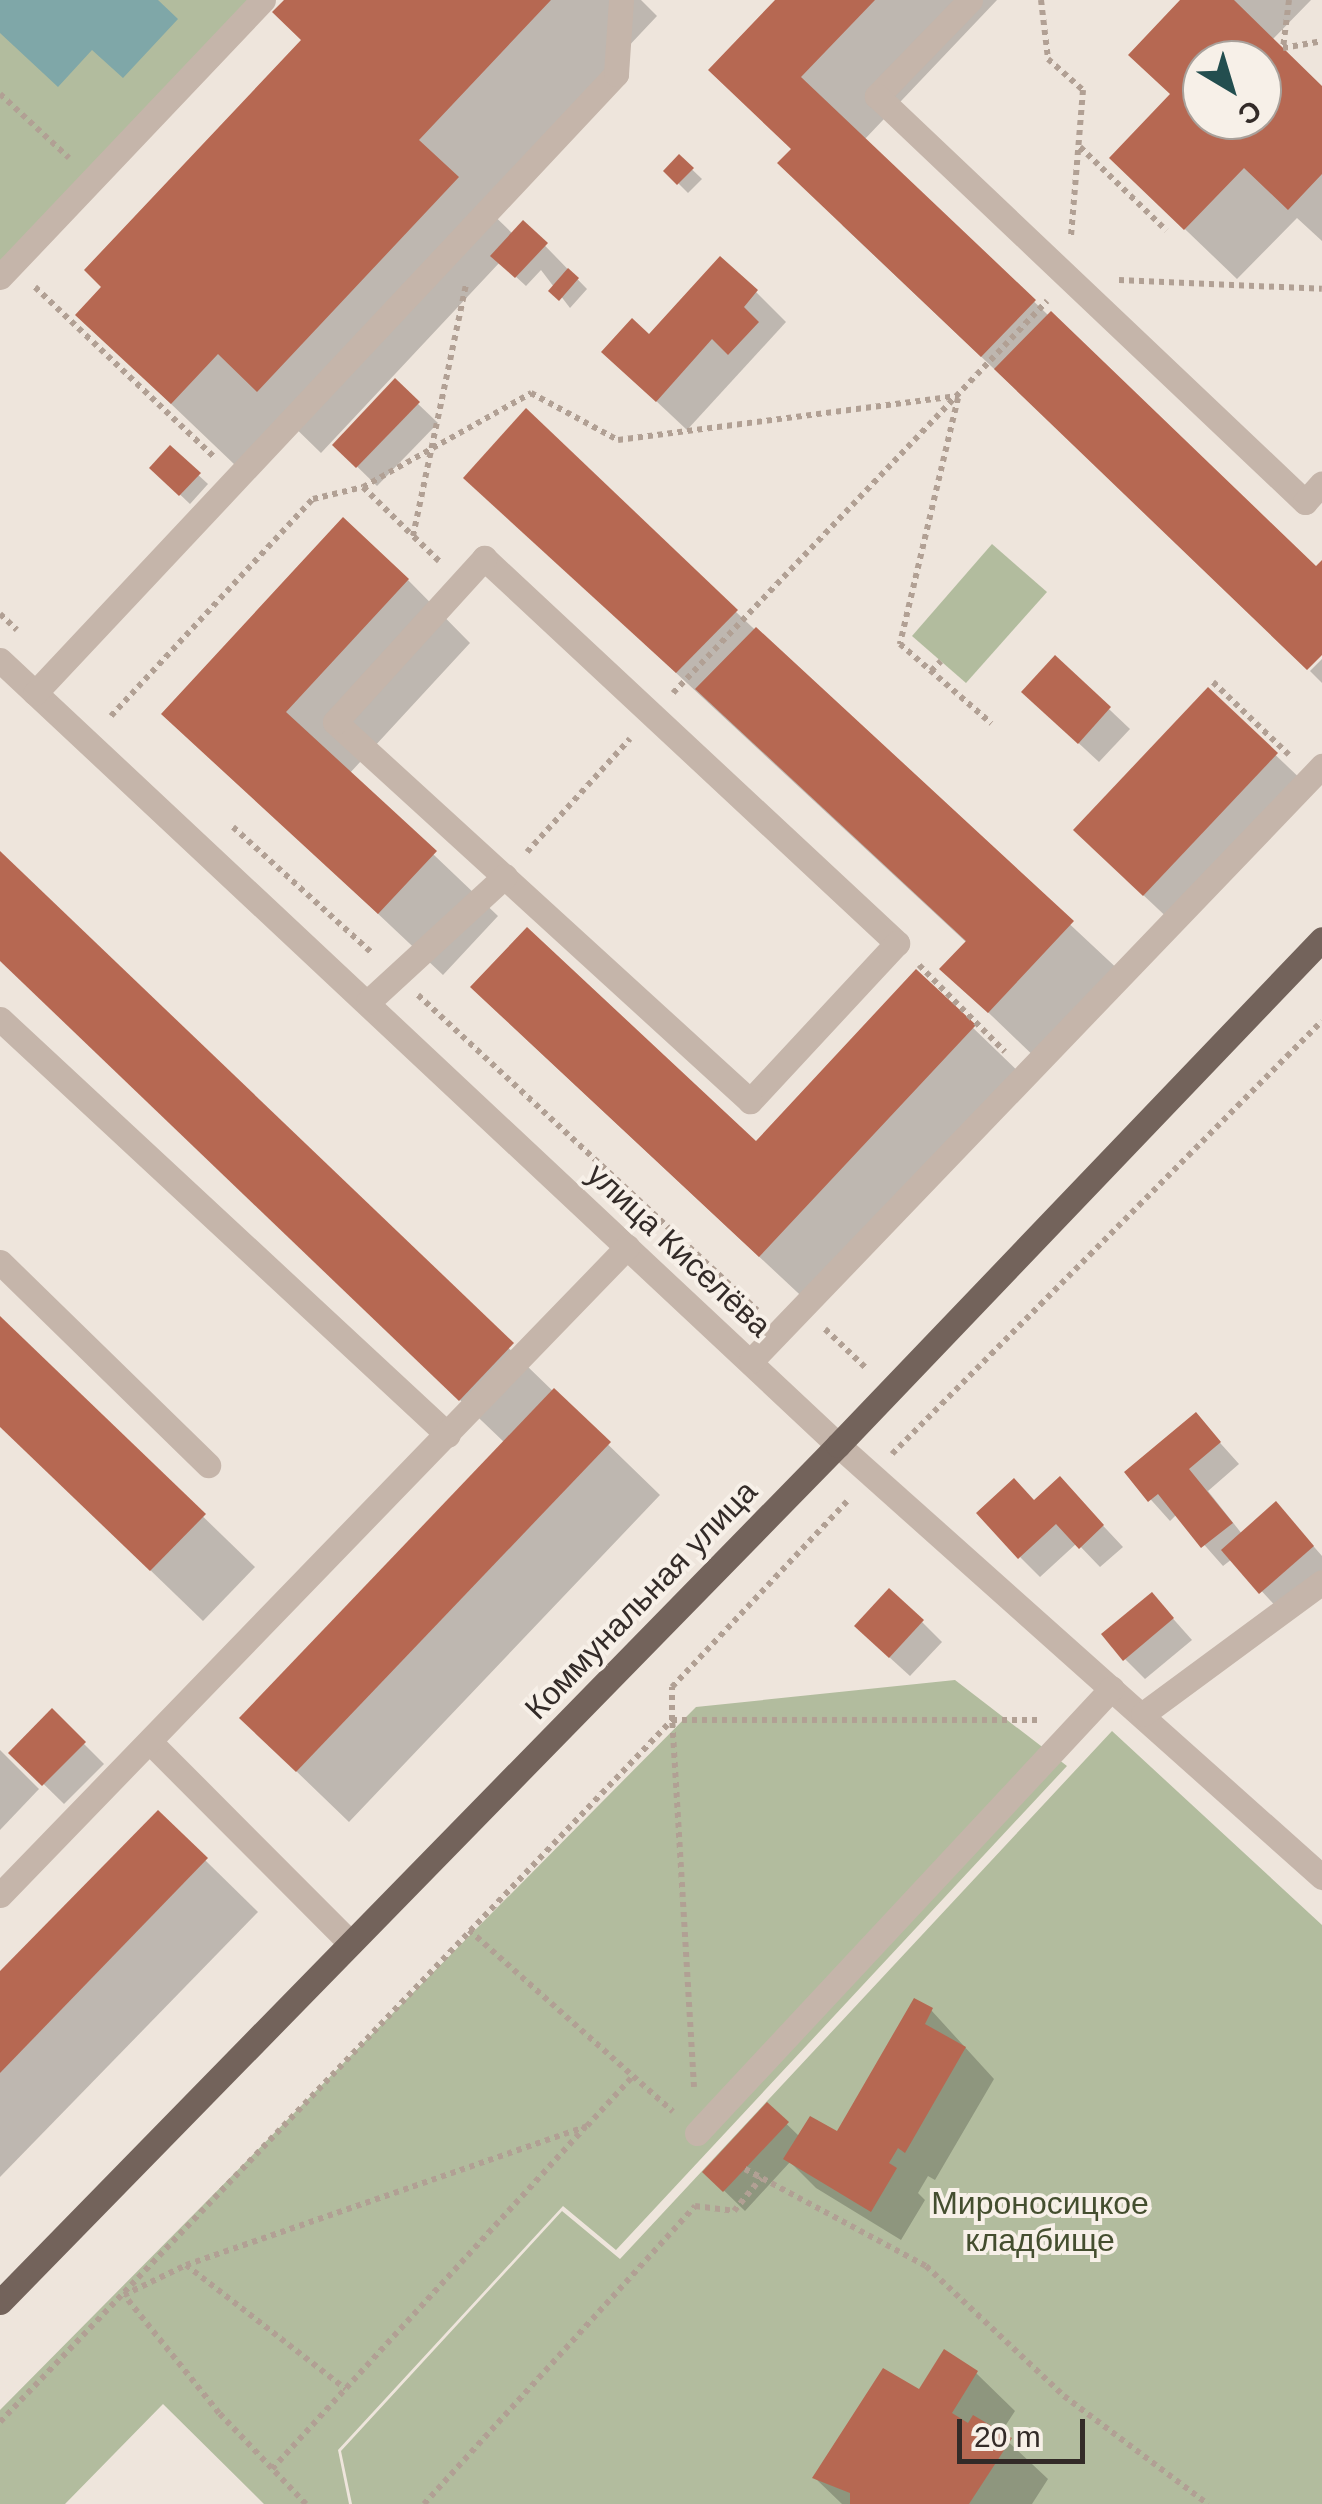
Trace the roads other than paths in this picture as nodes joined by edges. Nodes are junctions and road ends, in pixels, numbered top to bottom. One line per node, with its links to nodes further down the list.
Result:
1 (263, 0): 4 (street)
2 (622, 0): 7 (street)
3 (970, 0): 5 (street)
4 (6, 271)
5 (1322, 483)
6 (0, 660): 7 (street, улица Киселёва)
7 (36, 693): 11 (street, улица Киселёва)
8 (1317, 771): 15 (street)
9 (506, 876): 9 (street); 11 (street)
10 (1322, 938): 17 (main road, Коммунальная улица)
11 (368, 1002): 13 (street, улица Киселёва)
12 (0, 1019): 16 (street)
13 (628, 1248): 15 (street, улица Киселёва); 16 (street)
14 (0, 1262): 18 (street)
15 (751, 1361): 17 (street, улица Киселёва)
16 (448, 1435): 22 (street)
17 (838, 1445): 20 (street, улица Киселёва); 25 (main road, Коммунальная улица)
18 (208, 1465)
19 (1322, 1582): 21 (street)
20 (1112, 1688): 21 (street, улица Киселёва); 26 (street)
21 (1143, 1714): 23 (street, улица Киселёва)
22 (150, 1742): 24 (street); 25 (street)
23 (1322, 1877)
24 (0, 1895)
25 (350, 1943): 27 (main road, Коммунальная улица)
26 (697, 2132)
27 (0, 2302)

